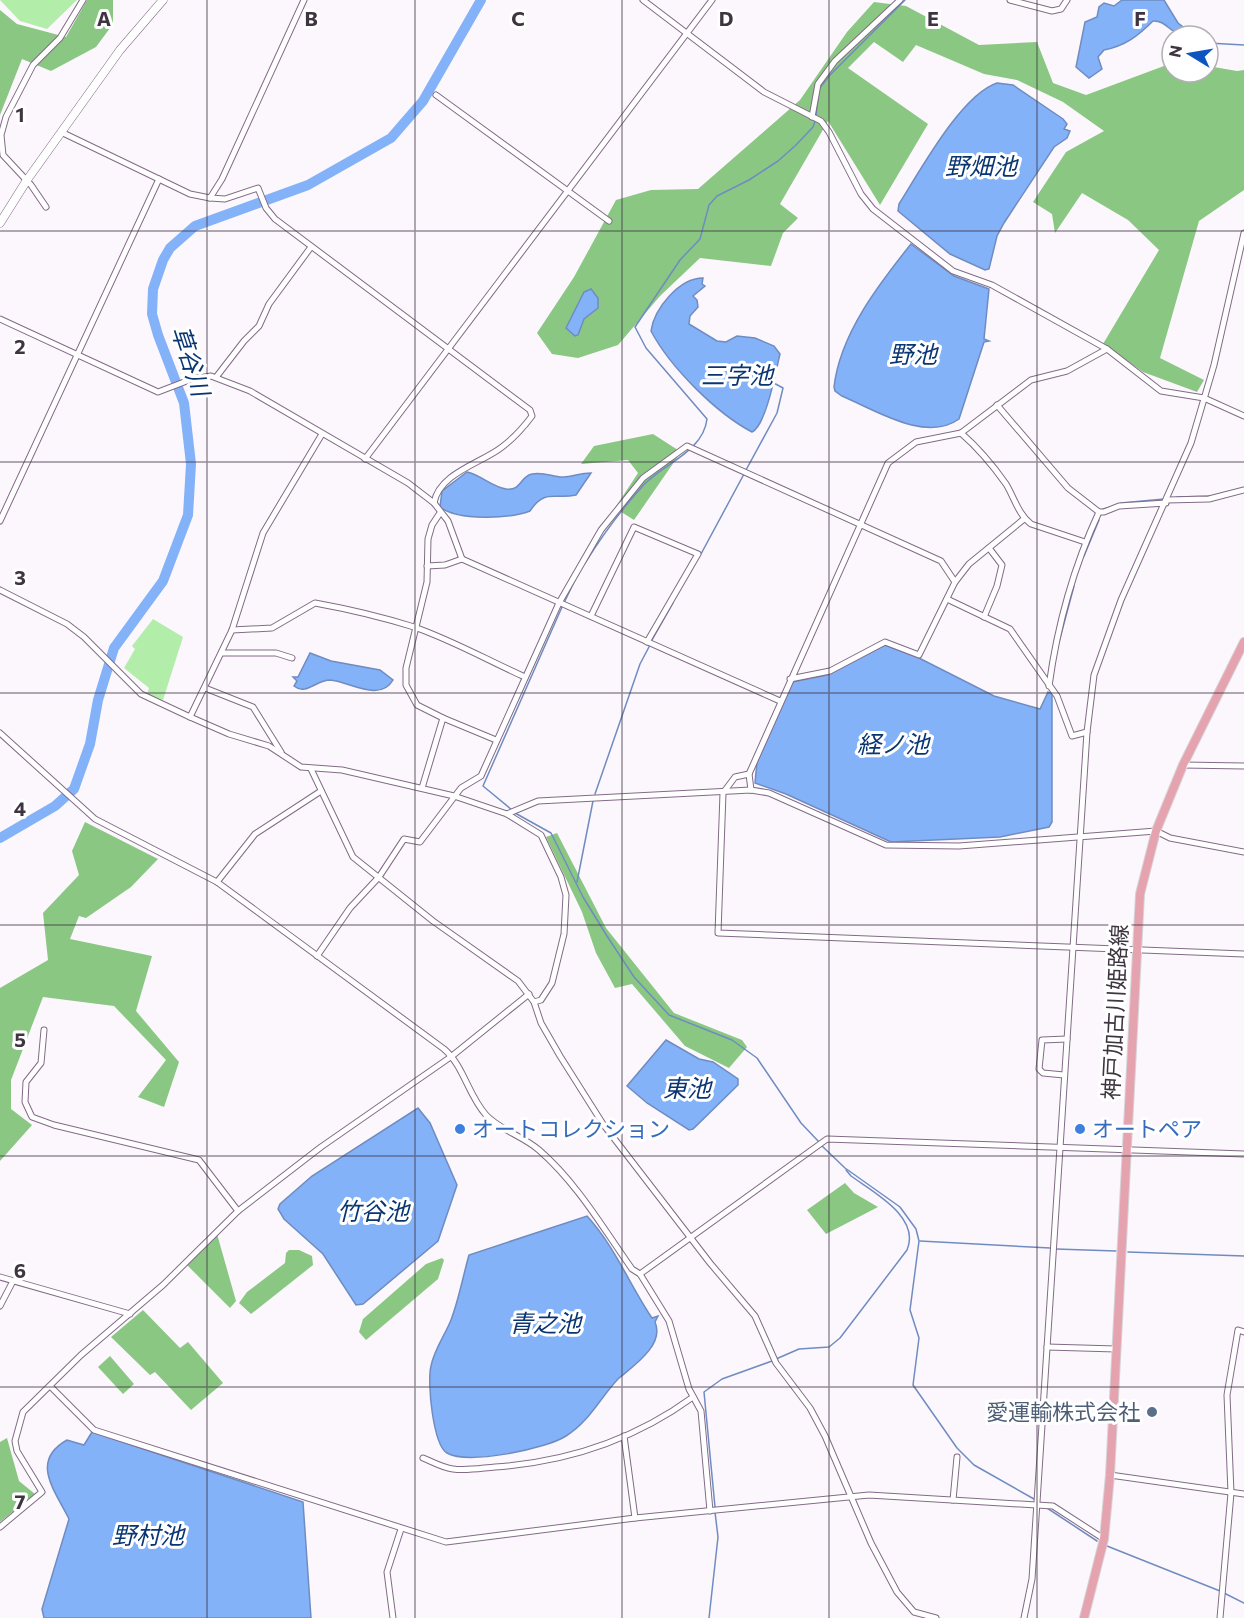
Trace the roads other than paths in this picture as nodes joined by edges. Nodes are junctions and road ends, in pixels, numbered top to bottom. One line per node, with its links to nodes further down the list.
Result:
1 (83, 0): 14 (street)
2 (163, 0): 12 (main road)
3 (304, 0): 16 (street)
4 (643, 0): 9 (street)
5 (712, 0): 9 (street)
6 (900, 0): 11 (street)
7 (1010, 0): 8 (street)
8 (1066, 0)
9 (687, 33): 11 (street); 15 (street)
10 (436, 95): 15 (street)
11 (812, 117): 23 (street)
12 (61, 132): 13 (street); 14 (main road)
13 (159, 179): 16 (street); 25 (street)
14 (27, 180): 17 (street); 19 (main road)
15 (567, 191): 18 (street); 24 (street)
16 (210, 198): 21 (street)
17 (46, 207)
18 (609, 220)
19 (0, 223)
20 (1244, 233): 27 (street)
21 (311, 247): 24 (street); 26 (street)
22 (0, 319): 25 (street)
23 (1107, 349): 27 (street); 28 (street)
24 (448, 350): 32 (street); 35 (street)
25 (76, 353): 26 (street); 39 (street)
26 (217, 376): 31 (street)
27 (1204, 398): 29 (street); 34 (street)
28 (997, 405): 30 (street); 36 (street)
29 (1244, 416)
30 (961, 433): 38 (street); 40 (street)
31 (322, 434): 32 (street); 52 (street)
32 (365, 459): 35 (street)
33 (1244, 490): 34 (street)
34 (1167, 501): 36 (street); 64 (street)
35 (434, 503): 37 (street)
36 (1099, 512): 41 (street)
37 (440, 513): 43 (street); 44 (street)
38 (1024, 519): 41 (street); 42 (street)
39 (0, 521)
40 (860, 524): 45 (street); 48 (street); 58 (street)
41 (1085, 542): 59 (street)
42 (989, 548): 45 (street); 50 (street)
43 (462, 559): 44 (street); 48 (street)
44 (427, 566): 51 (street)
45 (955, 582): 47 (street)
46 (0, 590): 62 (street)
47 (947, 599): 50 (street); 58 (street)
48 (559, 603): 49 (street); 57 (street)
49 (591, 616): 53 (street); 53 (street)
50 (984, 617): 59 (street)
51 (416, 628): 52 (street); 57 (street); 63 (street)
52 (232, 630): 55 (street)
53 (647, 642): 61 (street)
54 (1244, 642): 68 (main road, 神戸加古川姫路線)
55 (222, 653): 56 (street); 60 (street)
56 (292, 658)
57 (525, 677): 66 (street)
58 (790, 679): 61 (street)
59 (1049, 686): 64 (street)
60 (205, 688): 62 (street); 67 (street)
61 (780, 701): 71 (street)
62 (190, 717): 67 (street)
63 (443, 718): 66 (street); 72 (street)
64 (1087, 732): 79 (street)
65 (0, 733): 82 (street)
66 (496, 740): 76 (street)
67 (281, 752): 70 (street)
68 (1183, 765): 69 (street); 78 (main road, 神戸加古川姫路線)
69 (1244, 766)
70 (311, 769): 72 (street); 74 (street)
71 (749, 774): 73 (street); 75 (street)
72 (422, 788): 76 (street)
73 (751, 790): 75 (street); 79 (street)
74 (321, 791): 81 (street); 82 (street)
75 (723, 793): 77 (street); 83 (street)
76 (454, 796): 77 (street); 81 (street)
77 (507, 814): 88 (street)
78 (1156, 831): 79 (street); 80 (street); 84 (main road, 神戸加古川姫路線)
79 (1080, 838): 83 (street)
80 (1244, 852)
81 (379, 877): 86 (street); 87 (street)
82 (217, 882): 86 (street)
83 (1073, 948): 84 (street); 90 (street)
84 (1136, 951): 85 (street); 94 (main road, 神戸加古川姫路線)
85 (1244, 954)
86 (317, 956): 91 (street)
87 (529, 994): 88 (street); 91 (street)
88 (534, 1002): 97 (street)
89 (44, 1030): 96 (street)
90 (1066, 1039): 92 (street); 92 (street)
91 (452, 1056): 96 (street); 98 (street)
92 (1064, 1075): 93 (street)
93 (1059, 1147): 94 (street); 97 (street); 104 (street)
94 (1125, 1149): 95 (street); 105 (main road, 神戸加古川姫路線)
95 (1244, 1154)
96 (238, 1211): 102 (street)
97 (690, 1238): 98 (street); 114 (street)
98 (640, 1275): 107 (street)
99 (0, 1277): 100 (street)
100 (13, 1281): 101 (street); 102 (street)
101 (0, 1306)
102 (130, 1314): 106 (street)
103 (1244, 1332): 112 (street)
104 (1047, 1347): 105 (street); 116 (street)
105 (1116, 1349): 111 (main road, 神戸加古川姫路線)
106 (50, 1386): 119 (street); 120 (street)
107 (693, 1397): 108 (street); 117 (street)
108 (624, 1436): 110 (street); 118 (street)
109 (957, 1457): 115 (street)
110 (423, 1458)
111 (1110, 1474): 112 (street); 121 (main road, 神戸加古川姫路線)
112 (1231, 1493): 113 (street); 126 (street)
113 (1244, 1494)
114 (850, 1495): 115 (street); 117 (street); 123 (street)
115 (953, 1500): 116 (street)
116 (1035, 1504): 121 (street); 124 (street)
117 (713, 1510): 118 (street)
118 (634, 1518): 120 (street)
119 (0, 1527)
120 (401, 1529): 122 (street)
121 (1104, 1539): 125 (main road, 神戸加古川姫路線)
122 (393, 1618)
123 (936, 1618)
124 (1024, 1618)
125 (1084, 1618)
126 (1220, 1618)

